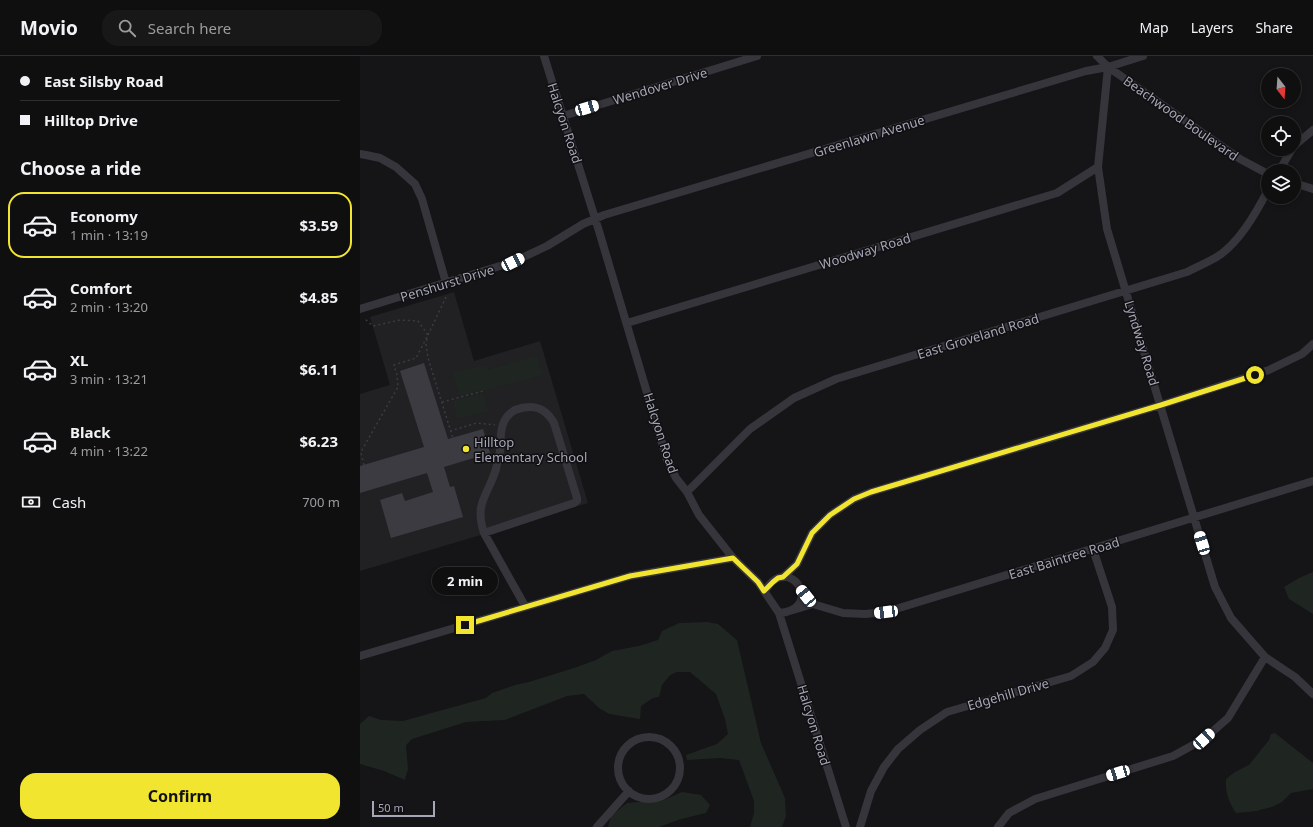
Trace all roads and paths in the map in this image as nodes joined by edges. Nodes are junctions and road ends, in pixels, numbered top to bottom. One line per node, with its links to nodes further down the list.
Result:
1 (544, 56): 6 (street, Halcyon Road)
2 (757, 56): 6 (street, Wendover Drive)
3 (1097, 56): 5 (street, Beachwood Boulevard)
4 (1143, 56): 5 (street, Greenlawn Avenue)
5 (1108, 67): 10 (street, Lyndway Road); 11 (street, Beachwood Boulevard); 15 (street, Greenlawn Avenue)
6 (563, 116): 15 (street, Halcyon Road)
7 (1313, 130): 8 (street)
8 (1301, 140)
9 (360, 154): 16 (street)
10 (1098, 167): 17 (street, Lyndway Road); 21 (street, Woodway Road)
11 (1261, 170)
12 (1301, 185): 13 (street)
13 (1313, 189)
14 (1261, 203): 17 (street, East Groveland Road)
15 (595, 219): 16 (street, Penshurst Drive); 21 (street, Halcyon Road)
16 (446, 283): 19 (street, Penshurst Drive)
17 (1126, 291): 26 (street, Lyndway Road); 32 (street, East Groveland Road)
18 (447, 295): 22 (path)
19 (360, 309)
20 (365, 319): 22 (path)
21 (627, 323): 32 (street, Halcyon Road)
22 (428, 335): 25 (path); 30 (path)
23 (1313, 344): 26 (street)
24 (482, 391): 25 (path)
25 (442, 402): 28 (path)
26 (1161, 405): 33 (street, Lyndway Road); 37 (street)
27 (502, 425): 28 (path); 34 (street); 34 (street)
28 (450, 431): 29 (path)
29 (455, 445)
30 (364, 465)
31 (1313, 481): 33 (street, East Baintree Road)
32 (687, 492): 36 (street, Halcyon Road)
33 (1194, 517): 35 (street, East Baintree Road); 46 (street, Lyndway Road)
34 (484, 533): 42 (street)
35 (1093, 549): 41 (street, East Baintree Road); 51 (street, Edgehill Drive)
36 (733, 558): 40 (street, Halcyon Road); 42 (street)
37 (797, 564): 38 (street); 39 (street)
38 (783, 577): 39 (street); 40 (street)
39 (800, 587): 41 (street); 43 (street)
40 (764, 591): 44 (street, Halcyon Road)
41 (813, 604): 43 (street)
42 (525, 606): 45 (street)
43 (793, 610): 44 (street)
44 (779, 613): 50 (street, Halcyon Road)
45 (360, 656)
46 (1265, 657): 47 (street, Lyndway Road); 52 (street)
47 (1313, 694)
48 (629, 791): 48 (street); 49 (street)
49 (597, 827)
50 (846, 827)
51 (860, 827)
52 (998, 827)

